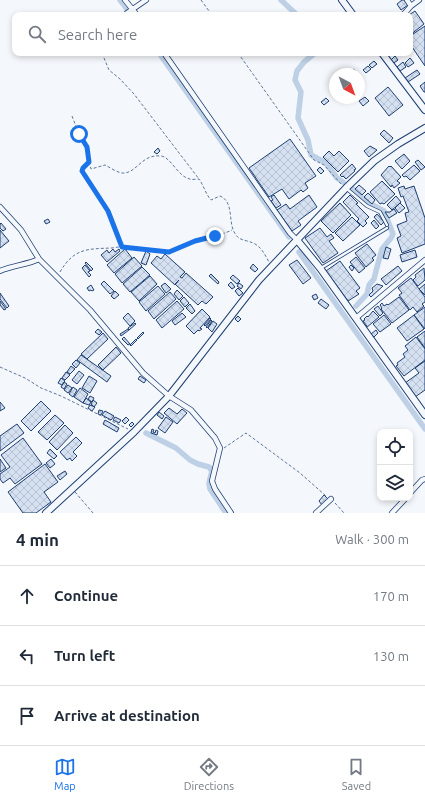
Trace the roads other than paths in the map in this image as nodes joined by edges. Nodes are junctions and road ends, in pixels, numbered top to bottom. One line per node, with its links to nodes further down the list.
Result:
1 (125, 0): 7 (street)
2 (146, 0): 7 (street)
3 (406, 0): 6 (street)
4 (419, 0): 6 (street)
5 (344, 1): 8 (street)
6 (411, 6): 9 (street)
7 (130, 11)
8 (352, 12)
9 (406, 12)
10 (166, 56): 16 (street)
11 (384, 56): 12 (street)
12 (425, 110)
13 (425, 128): 14 (street)
14 (346, 188): 16 (street); 19 (lane)
15 (0, 207): 17 (street)
16 (297, 240): 19 (street); 22 (street)
17 (39, 259): 20 (street); 22 (street)
18 (425, 260): 21 (street)
19 (320, 268): 21 (street)
20 (0, 270)
21 (356, 318): 23 (street)
22 (169, 396): 28 (street); 29 (street)
23 (425, 415)
24 (425, 479): 25 (street)
25 (413, 490)
26 (331, 499): 30 (street)
27 (403, 501): 31 (street)
28 (46, 513)
29 (231, 513)
30 (316, 513)
31 (392, 513)

